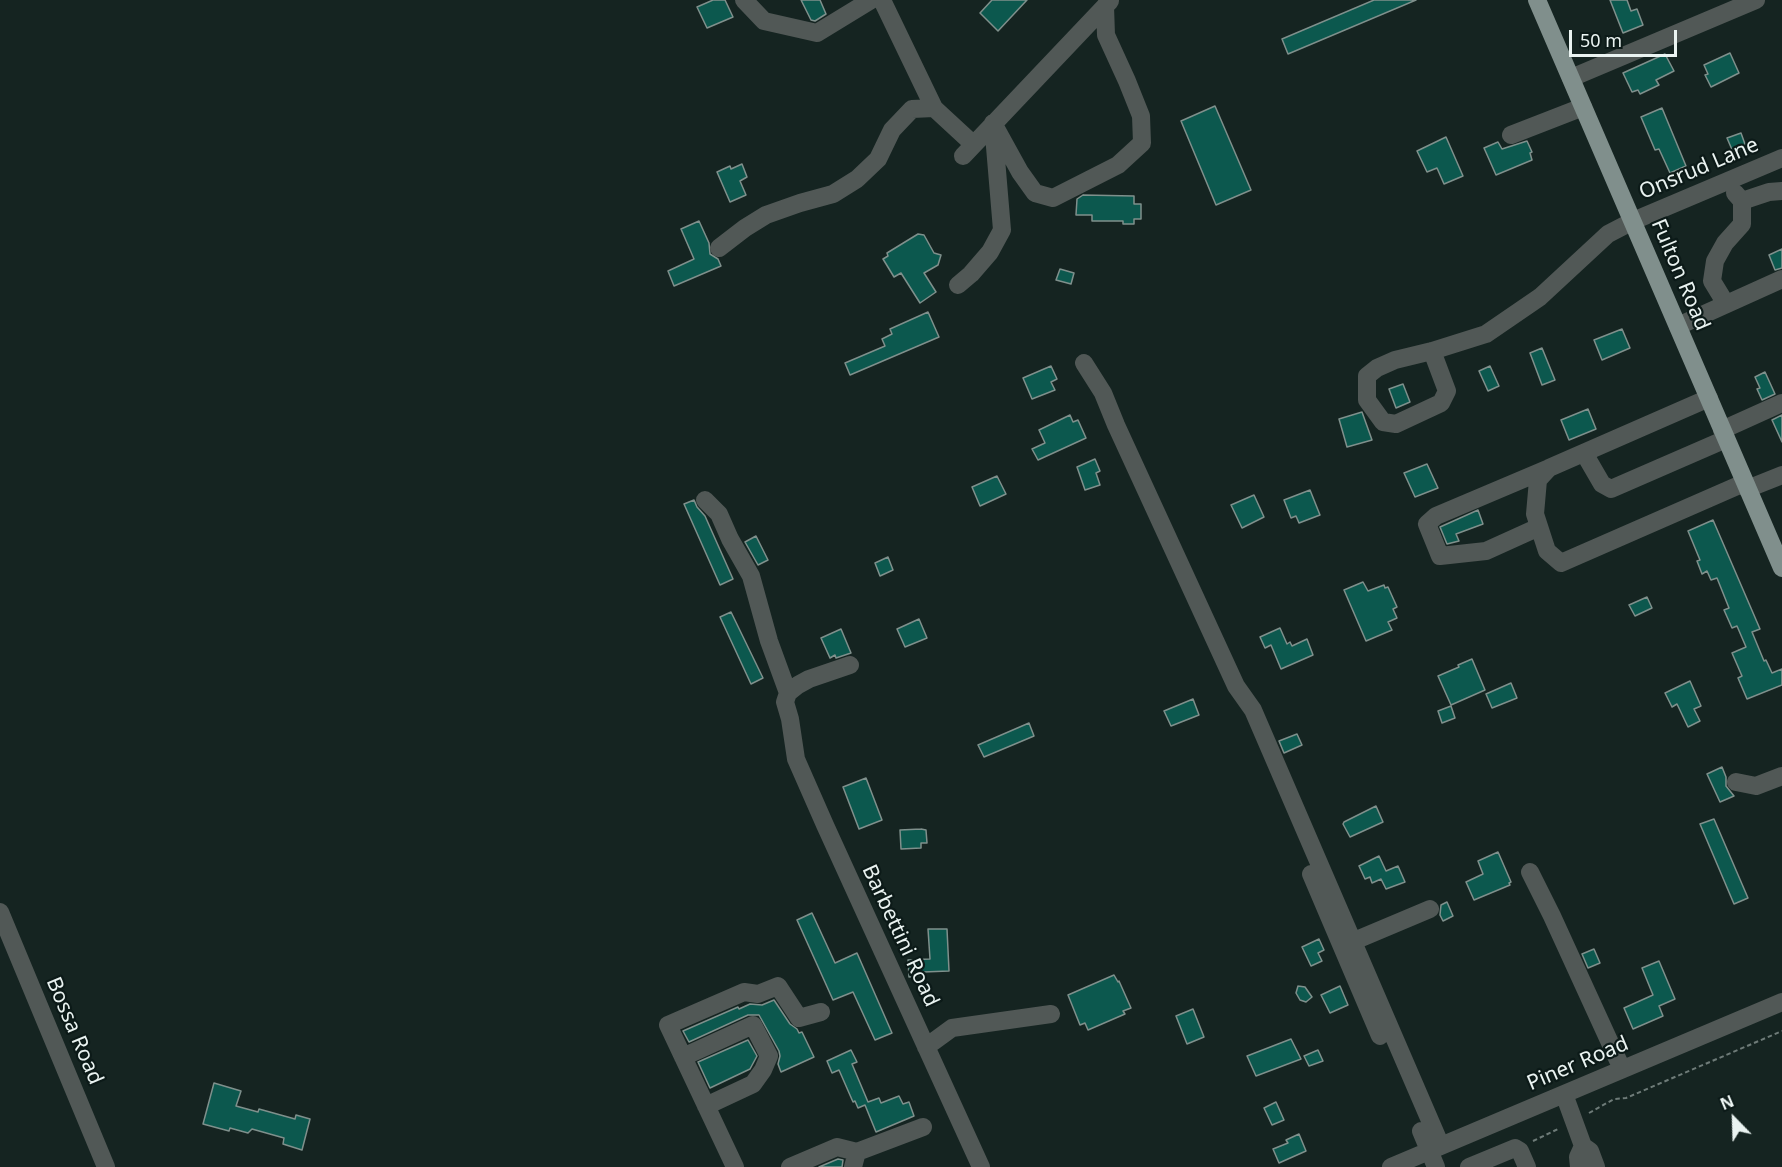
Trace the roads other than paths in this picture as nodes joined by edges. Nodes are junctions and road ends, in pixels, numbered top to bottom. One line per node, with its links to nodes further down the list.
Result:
1 (744, 0): 2 (street)
2 (871, 0)
3 (882, 0): 9 (street)
4 (1537, 0): 7 (main road, Fulton Road)
5 (1756, 0): 7 (street)
6 (1108, 3): 10 (street); 10 (street)
7 (1571, 78): 8 (main road, Fulton Road)
8 (1583, 107): 11 (street); 16 (main road, Fulton Road)
9 (934, 108): 10 (street); 17 (street)
10 (993, 123): 19 (street)
11 (1511, 135)
12 (1782, 158): 13 (street, Onsrud Lane)
13 (1725, 182): 15 (street); 16 (street, Onsrud Lane)
14 (1782, 191): 15 (street)
15 (1742, 201): 20 (street)
16 (1633, 222): 21 (main road, Fulton Road); 22 (street, Onsrud Lane)
17 (719, 248)
18 (1782, 279): 20 (street)
19 (958, 285)
20 (1726, 304): 21 (street)
21 (1678, 326): 24 (main road, Fulton Road)
22 (1432, 351): 22 (street)
23 (1084, 363): 35 (street)
24 (1708, 398): 26 (main road, Fulton Road); 27 (street)
25 (1782, 403): 26 (street)
26 (1724, 434): 27 (street); 30 (main road, Fulton Road)
27 (1584, 453): 28 (street)
28 (1549, 468): 32 (street); 32 (street)
29 (1782, 475): 30 (street)
30 (1746, 486): 32 (street); 33 (main road, Fulton Road)
31 (705, 500): 36 (street, Barbettini Road)
32 (1539, 527)
33 (1782, 568)
34 (850, 665): 36 (street)
35 (1236, 686): 42 (street); 53 (street)
36 (788, 693): 46 (street, Barbettini Road)
37 (1782, 776): 38 (street)
38 (1737, 782)
39 (1530, 872): 48 (street)
40 (1430, 909): 42 (street)
41 (0, 912): 55 (street, Bossa Road)
42 (1354, 941): 53 (street)
43 (1782, 1002): 48 (street, Piner Road)
44 (821, 1012): 47 (street)
45 (1051, 1014): 46 (street)
46 (926, 1047): 58 (street, Barbettini Road)
47 (683, 1057): 50 (street); 50 (street)
48 (1622, 1069): 49 (street, Piner Road)
49 (1564, 1094): 52 (street); 53 (street, Piner Road)
50 (706, 1106): 56 (street)
51 (923, 1126): 54 (street)
52 (1583, 1146): 62 (street); 63 (street)
53 (1436, 1155): 59 (street, Piner Road)
54 (855, 1160): 57 (street)
55 (106, 1167)
56 (735, 1167)
57 (790, 1167)
58 (981, 1167)
59 (1391, 1167)
60 (1469, 1167): 61 (street)
61 (1527, 1167)
62 (1580, 1167)
63 (1596, 1167)

